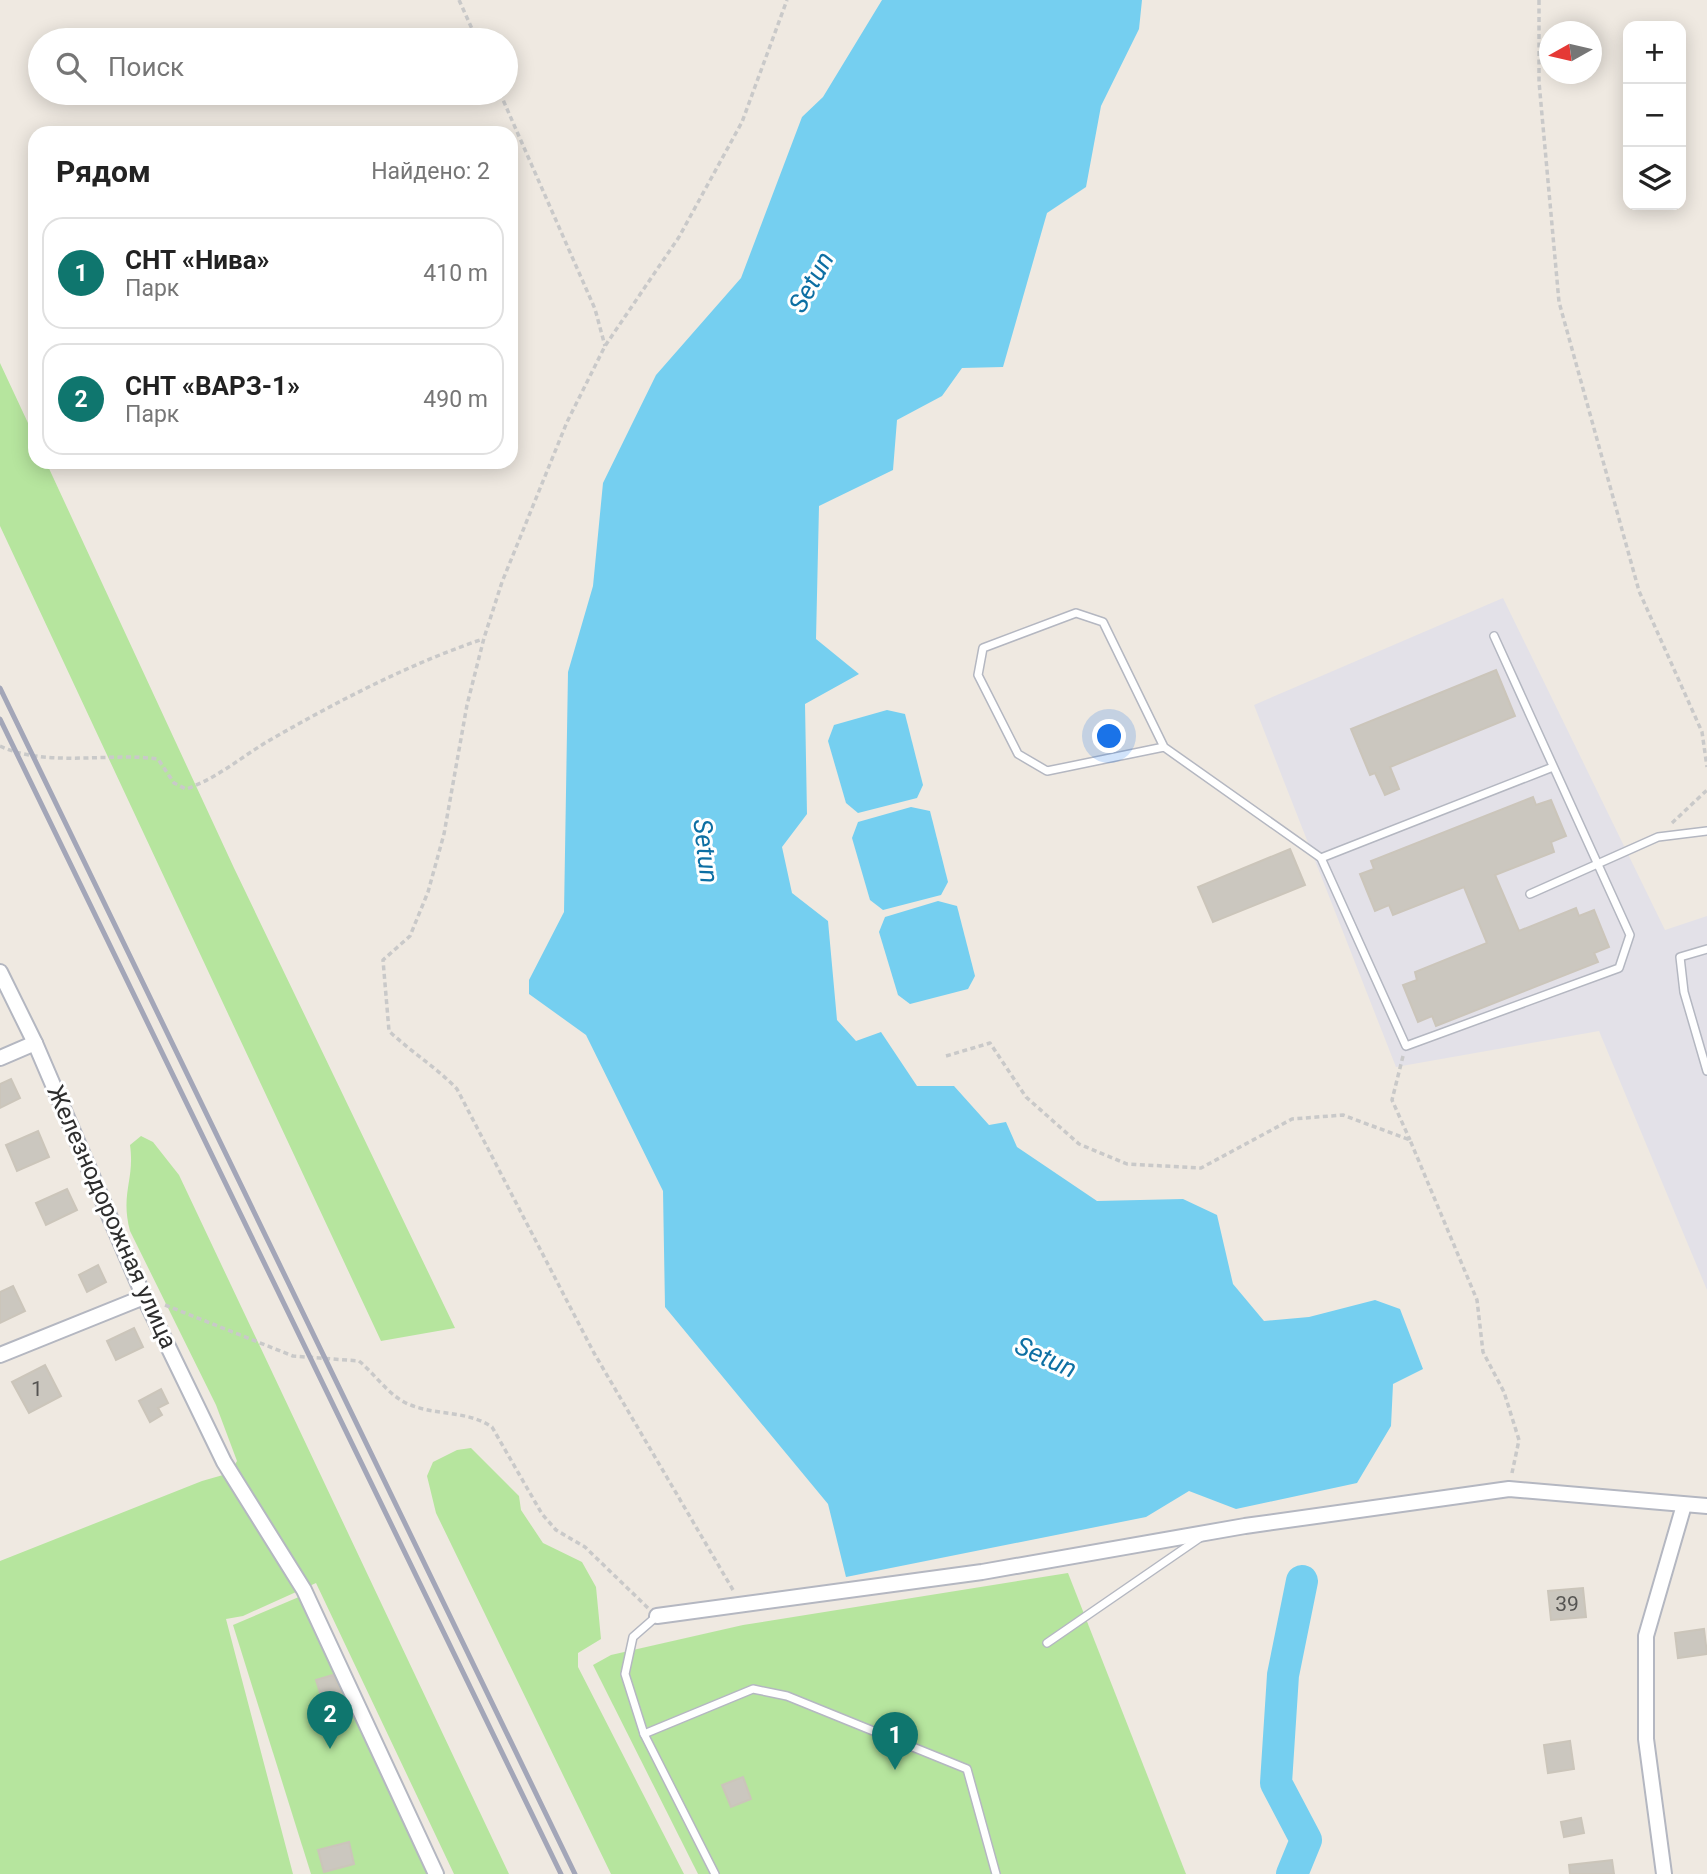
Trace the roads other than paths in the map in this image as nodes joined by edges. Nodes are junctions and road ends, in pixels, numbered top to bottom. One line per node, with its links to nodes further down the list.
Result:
1 (1494, 636): 3 (lane)
2 (1164, 747): 2 (lane); 5 (lane)
3 (1553, 767): 5 (lane); 6 (lane)
4 (1707, 831): 6 (lane)
5 (1321, 858): 6 (lane)
6 (1598, 864): 7 (lane)
7 (1530, 894)
8 (1707, 949): 12 (lane)
9 (0, 972): 10 (street, Железнодорожная улица)
10 (36, 1043): 11 (street); 13 (street, Железнодорожная улица)
11 (0, 1058)
12 (1707, 1071)
13 (144, 1297): 14 (street); 21 (street, Железнодорожная улица)
14 (0, 1355)
15 (1684, 1504): 16 (street); 17 (street); 24 (street)
16 (1707, 1506)
17 (1207, 1532): 18 (street); 19 (lane)
18 (657, 1616): 20 (lane)
19 (1047, 1643)
20 (644, 1734): 22 (lane); 23 (lane)
21 (436, 1874)
22 (715, 1874)
23 (996, 1874)
24 (1664, 1874)

